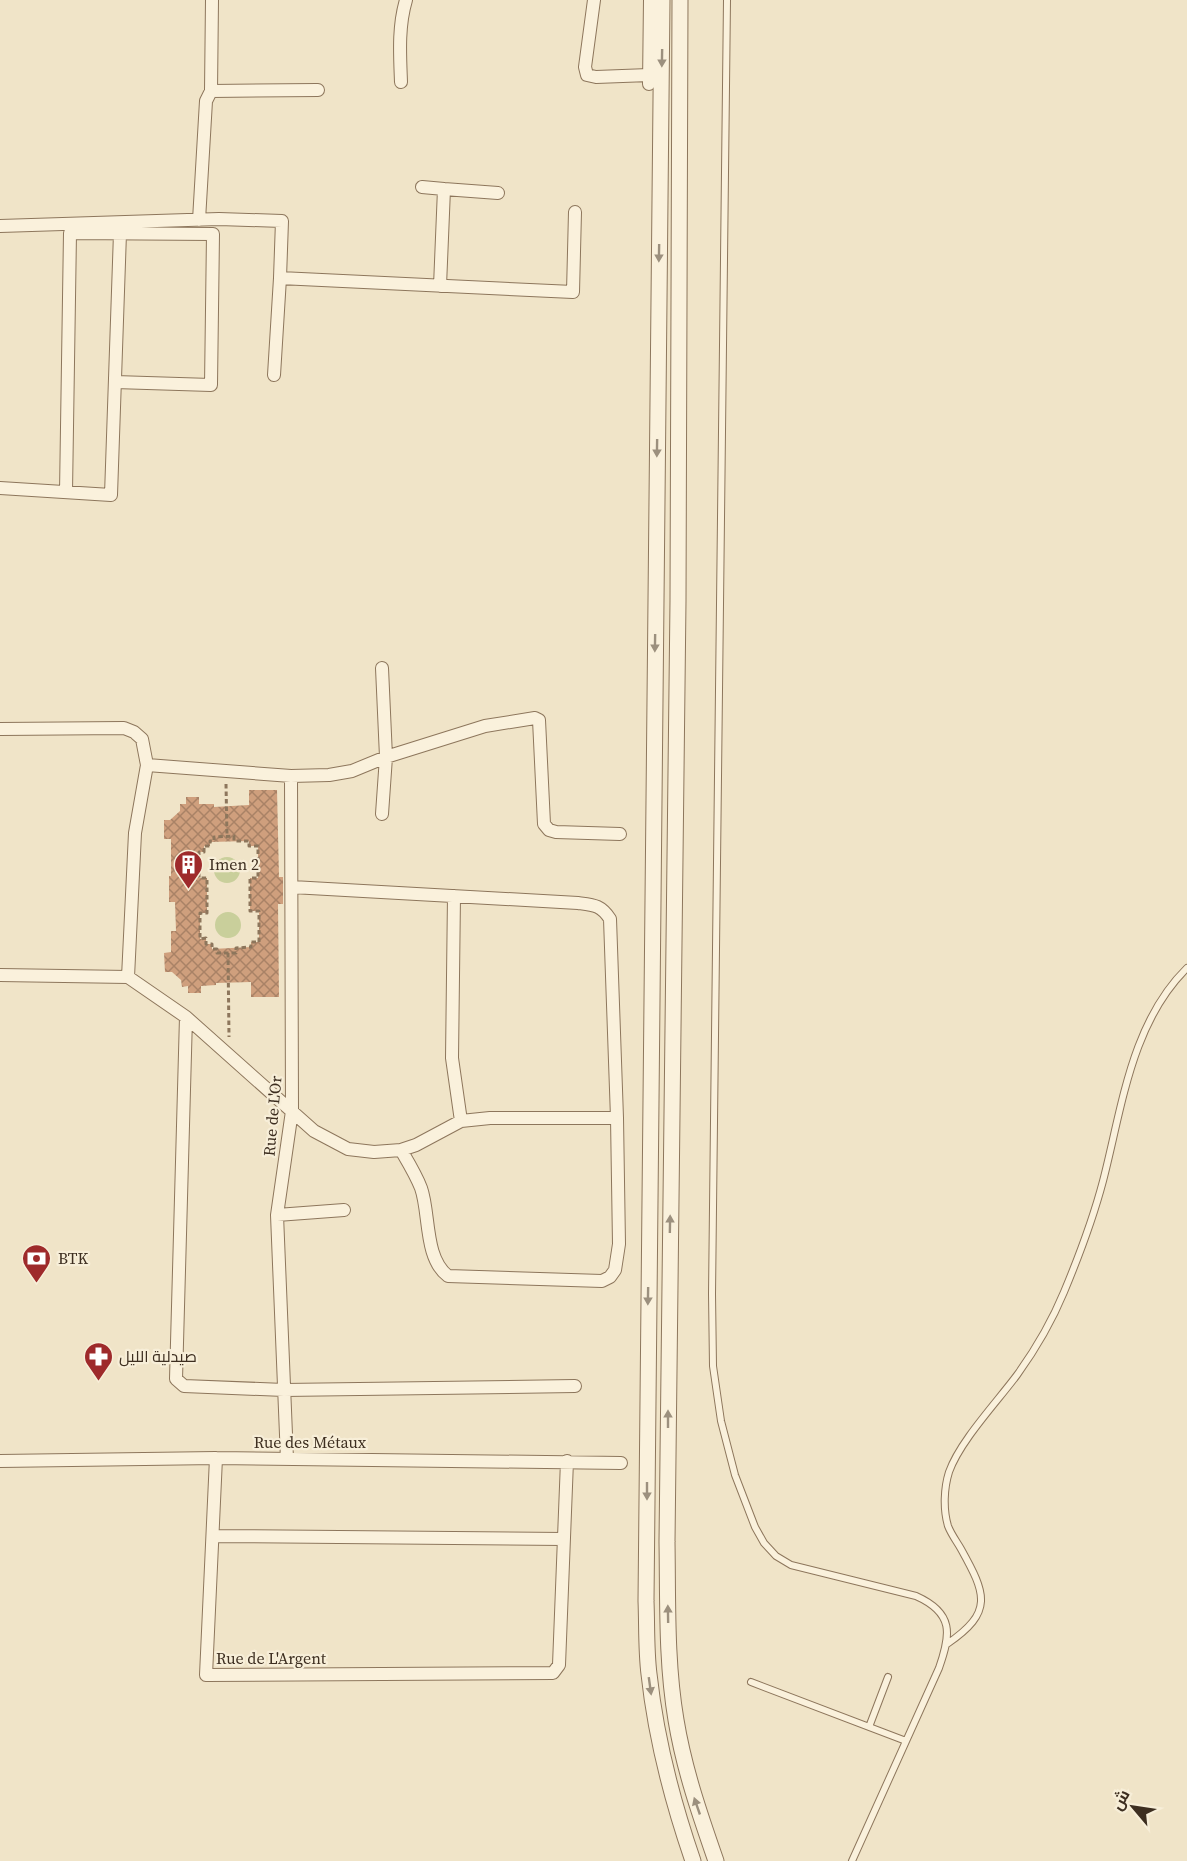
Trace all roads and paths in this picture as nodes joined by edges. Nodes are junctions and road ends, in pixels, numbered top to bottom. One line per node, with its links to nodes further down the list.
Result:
1 (212, 0): 10 (street)
2 (406, 0): 8 (street)
3 (594, 0): 4 (street)
4 (650, 0)
5 (662, 0): 61 (street, one-way to 61)
6 (680, 0): 62 (street, one-way to 6)
7 (727, 0): 56 (lane)
8 (401, 82)
9 (318, 90): 10 (street)
10 (211, 92): 15 (street)
11 (422, 187): 12 (street)
12 (444, 189): 13 (street); 19 (street)
13 (498, 193)
14 (575, 212): 19 (street)
15 (199, 220): 16 (street); 18 (street)
16 (0, 226)
17 (120, 233): 21 (street); 21 (street); 23 (street)
18 (280, 278): 19 (street); 20 (street)
19 (440, 286)
20 (274, 375)
21 (115, 382): 23 (street)
22 (0, 488): 23 (street)
23 (66, 492)
24 (382, 669): 26 (street)
25 (0, 729): 27 (street)
26 (386, 757): 29 (street); 30 (street); 31 (street)
27 (147, 765): 28 (street); 38 (street)
28 (226, 771): 29 (street); 32 (path)
29 (291, 776): 33 (street, Rue de L'Or)
30 (382, 814)
31 (620, 834)
32 (227, 836): 35 (path); 35 (path)
33 (292, 887): 34 (street); 41 (street, Rue de L'Or)
34 (454, 896): 42 (street); 43 (street)
35 (228, 953): 40 (path)
36 (1187, 968): 56 (lane)
37 (0, 975): 38 (street)
38 (128, 977): 39 (street)
39 (186, 1017): 40 (street); 48 (street)
40 (229, 1054): 41 (street)
41 (292, 1111): 44 (street); 46 (street, Rue de L'Or)
42 (617, 1118): 43 (street); 44 (street)
43 (461, 1120): 44 (street)
44 (401, 1149)
45 (344, 1210): 46 (street)
46 (277, 1215): 48 (street, Rue de L'Or)
47 (575, 1386): 48 (street)
48 (284, 1390): 50 (street, Rue de L'Or)
49 (216, 1458): 50 (street, Rue des Métaux); 51 (street, Rue des Métaux); 54 (street, Rue de L'Argent)
50 (287, 1459): 52 (street, Rue des Métaux)
51 (0, 1461)
52 (567, 1461): 53 (street, Rue des Métaux); 55 (street)
53 (621, 1463)
54 (213, 1536): 55 (street); 55 (street, Rue de L'Argent)
55 (564, 1539)
56 (947, 1644): 60 (lane)
57 (888, 1677): 59 (lane)
58 (751, 1682): 59 (lane)
59 (868, 1727): 60 (lane)
60 (906, 1741): 63 (lane)
61 (693, 1861)
62 (716, 1861)
63 (852, 1861)

